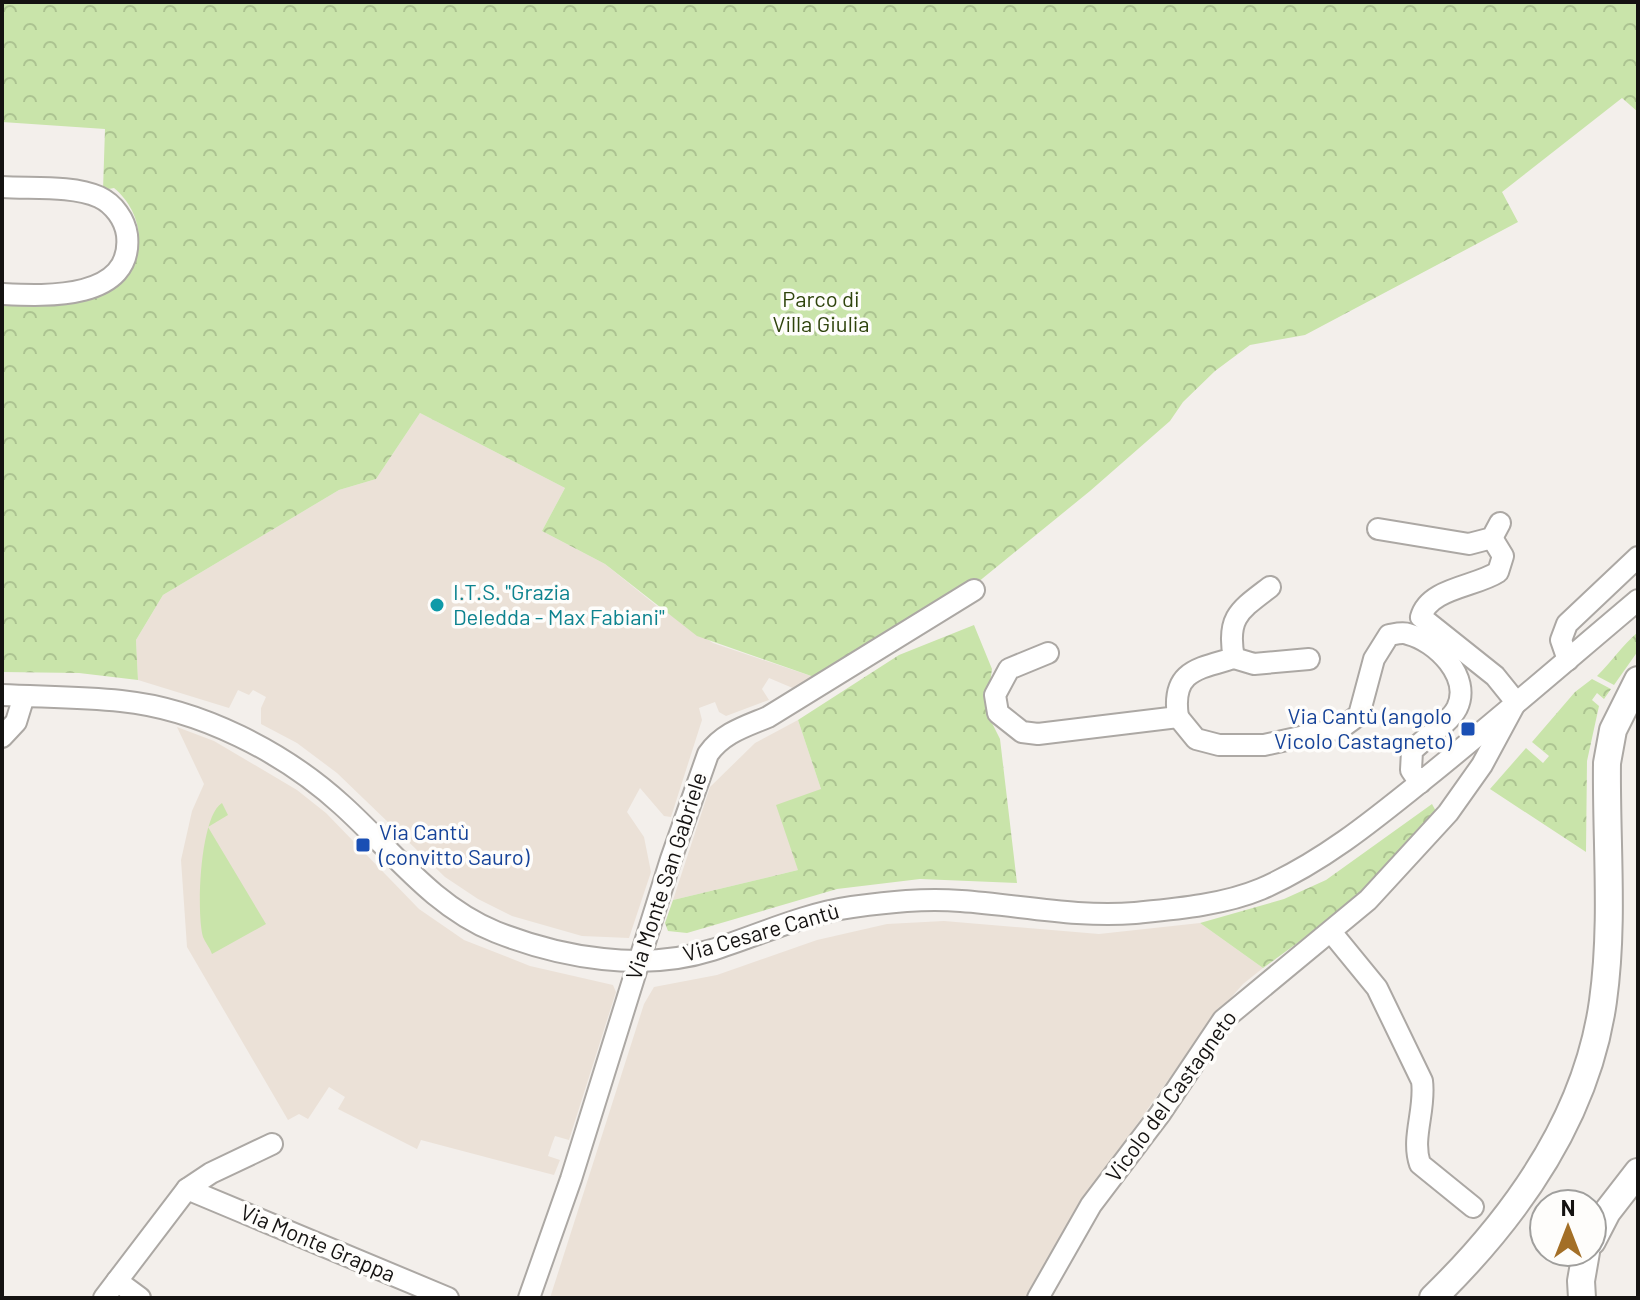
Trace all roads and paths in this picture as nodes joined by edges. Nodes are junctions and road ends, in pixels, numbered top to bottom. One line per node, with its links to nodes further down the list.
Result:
1 (2, 187): 2 (street)
2 (2, 294)
3 (1378, 529): 15 (street)
4 (1638, 557): 11 (street)
5 (1270, 587): 9 (street)
6 (974, 590): 22 (street, Via Monte San Gabriele)
7 (1638, 600): 11 (street, Via Cesare Cantù)
8 (1048, 653): 17 (street)
9 (1234, 658): 10 (street); 17 (street)
10 (1309, 659)
11 (1568, 660): 15 (street, Via Cesare Cantù)
12 (1638, 680): 20 (main road)
13 (2, 695): 14 (street, Via Cesare Cantù)
14 (24, 696): 18 (street); 22 (street, Via Cesare Cantù)
15 (1516, 702): 19 (street, Via Cesare Cantù); 21 (street, Vicolo del Castagneto)
16 (1638, 712): 20 (main road)
17 (1178, 717): 19 (street)
18 (2, 737)
19 (1420, 783): 22 (street, Via Cesare Cantù)
20 (1608, 842): 35 (main road)
21 (1332, 933): 26 (street); 34 (street, Vicolo del Castagneto)
22 (638, 961): 33 (street, Via Monte San Gabriele)
23 (272, 1144): 25 (street)
24 (1638, 1172): 27 (main road)
25 (187, 1189): 29 (street); 32 (street, Via Monte Grappa)
26 (1473, 1207)
27 (1608, 1211)
28 (1583, 1268): 36 (main road)
29 (117, 1281): 30 (street); 31 (street)
30 (104, 1298)
31 (140, 1298)
32 (448, 1298)
33 (529, 1298)
34 (1038, 1298)
35 (1433, 1298)
36 (1582, 1298)

